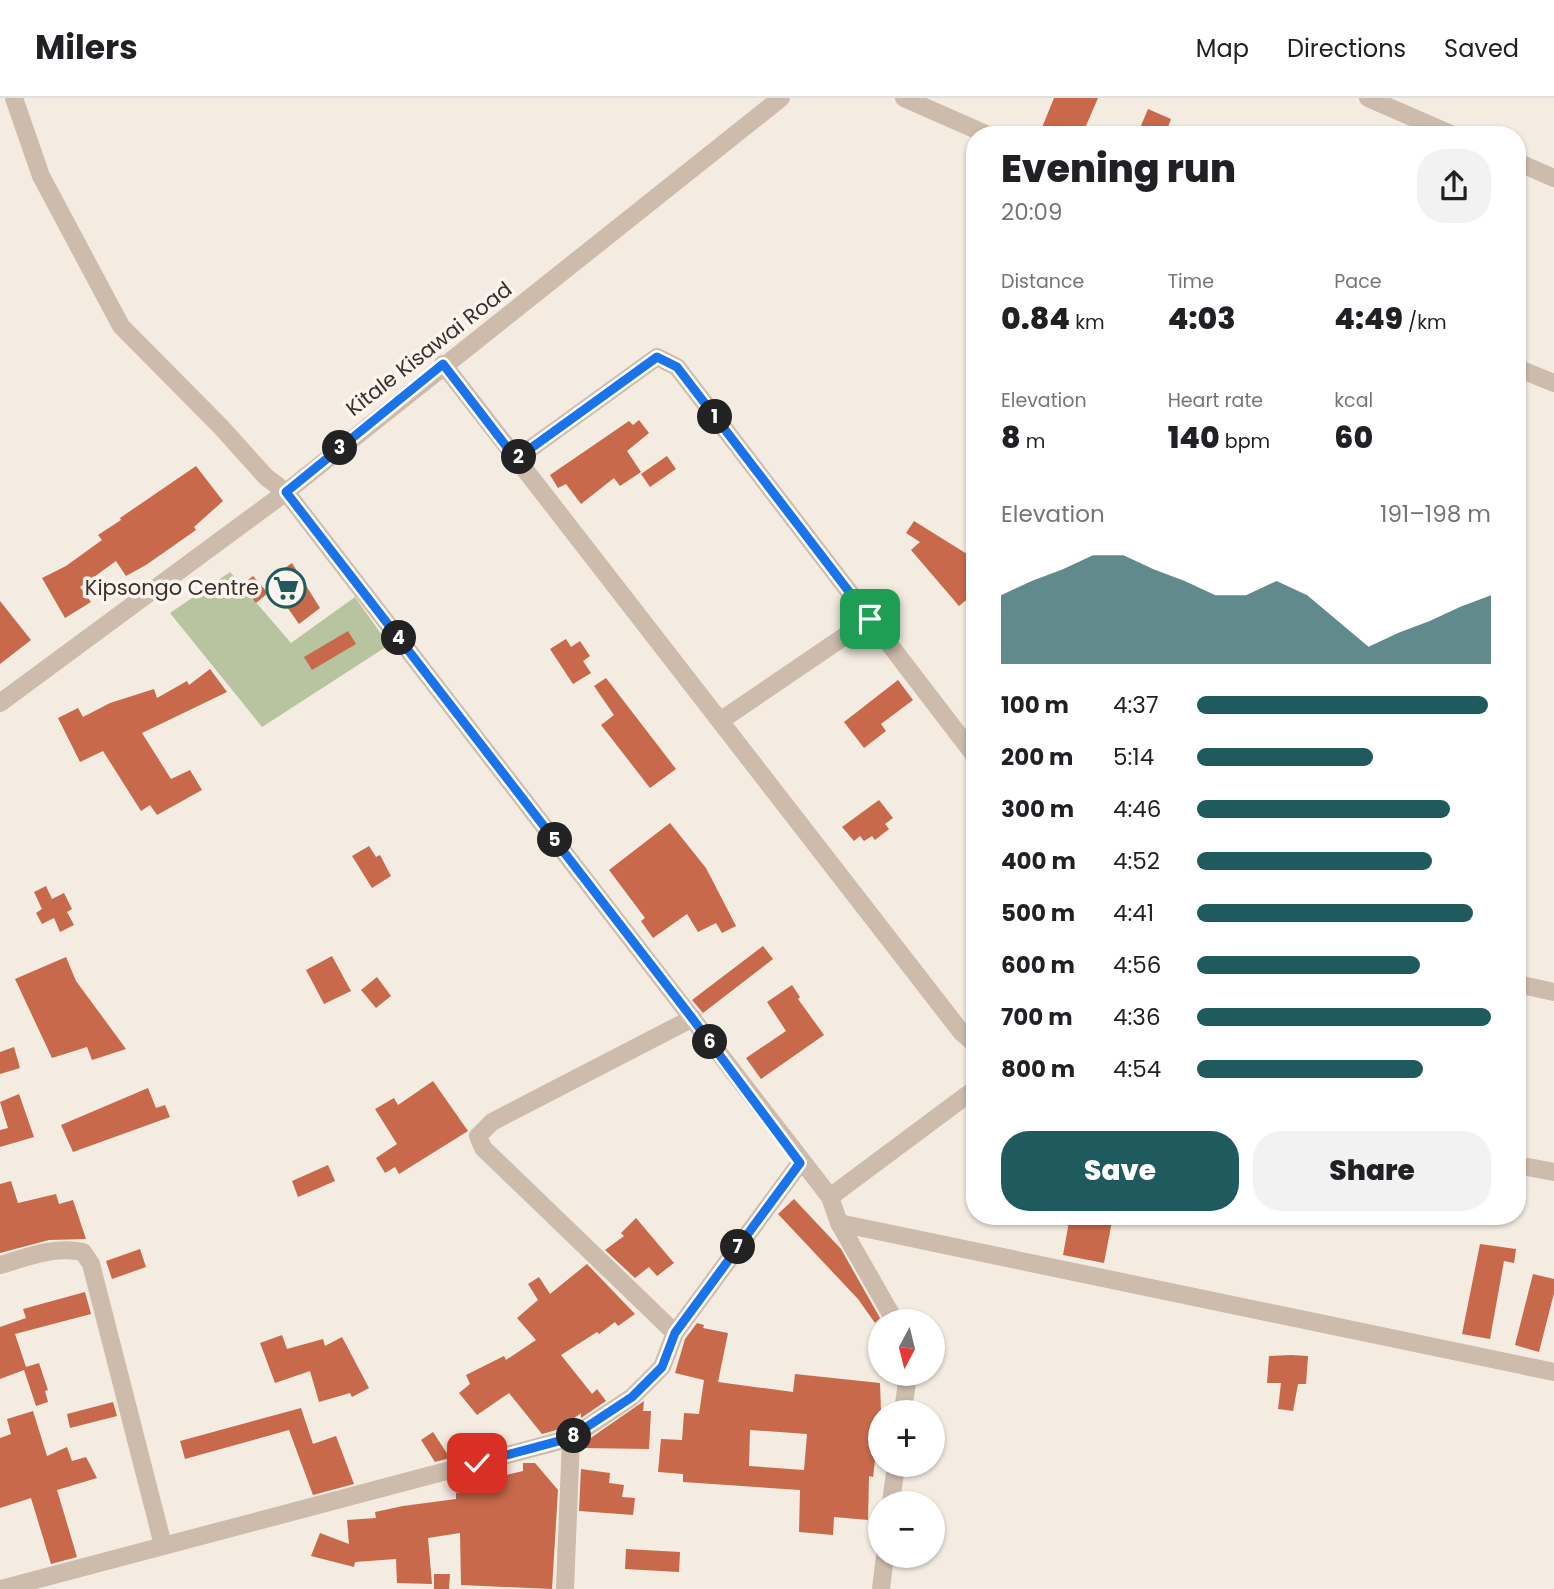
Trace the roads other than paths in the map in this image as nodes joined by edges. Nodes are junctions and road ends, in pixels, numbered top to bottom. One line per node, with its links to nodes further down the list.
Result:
1 (14, 98): 13 (street)
2 (781, 98): 9 (street, Kitale Kisawai Road)
3 (904, 98): 5 (street)
4 (1368, 98): 6 (street)
5 (968, 126)
6 (1432, 126)
7 (1526, 166): 8 (street)
8 (1554, 178)
9 (443, 364): 12 (street); 13 (street, Kitale Kisawai Road)
10 (1526, 372): 11 (street)
11 (1554, 383)
12 (516, 459): 14 (street); 16 (street)
13 (286, 492): 15 (street, Kitale Kisawai Road); 20 (street)
14 (870, 619): 16 (street); 17 (street)
15 (0, 703)
16 (720, 722): 21 (street)
17 (966, 744)
18 (1526, 986): 19 (street)
19 (1554, 992)
20 (692, 1018): 23 (street); 30 (street)
21 (966, 1036)
22 (966, 1097): 26 (street)
23 (800, 1163): 26 (street); 30 (street)
24 (1526, 1167): 25 (street)
25 (1554, 1172)
26 (830, 1197): 27 (street)
27 (839, 1223): 29 (street); 31 (street)
28 (0, 1265): 33 (street)
29 (888, 1309)
30 (675, 1333): 32 (street)
31 (1554, 1372)
32 (570, 1438): 33 (street); 36 (street)
33 (163, 1545): 35 (street)
34 (884, 1568): 37 (street)
35 (1, 1589)
36 (565, 1589)
37 (881, 1589)

